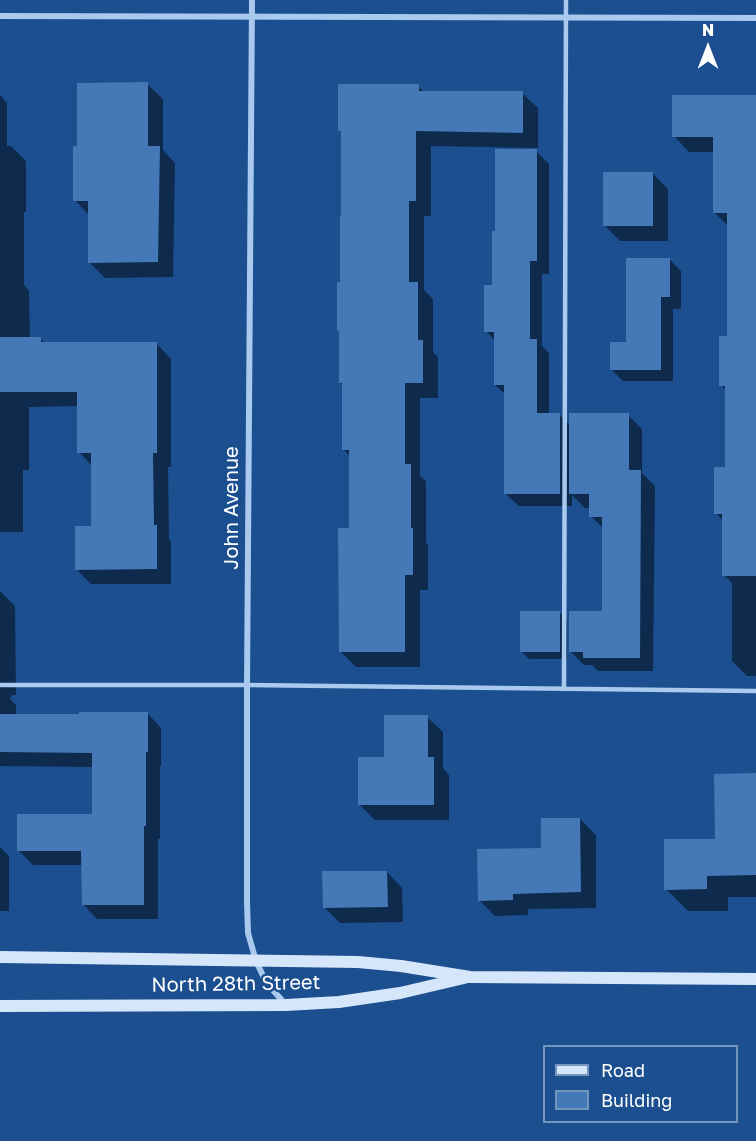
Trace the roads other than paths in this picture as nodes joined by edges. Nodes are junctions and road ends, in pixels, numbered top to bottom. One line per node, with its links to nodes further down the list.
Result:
1 (252, 0): 4 (street, John Avenue)
2 (566, 0): 5 (lane)
3 (0, 16): 4 (street)
4 (252, 17): 5 (street); 8 (street, John Avenue)
5 (566, 18): 6 (street); 9 (lane)
6 (756, 18)
7 (0, 685): 8 (lane)
8 (247, 685): 9 (lane); 12 (street, John Avenue)
9 (564, 689): 10 (lane)
10 (756, 691)
11 (0, 957): 12 (main road, North 28th Street)
12 (256, 961): 13 (main road, North 28th Street); 15 (street, John Avenue)
13 (470, 977): 14 (main road, North 28th Street); 15 (main road, North 28th Street)
14 (756, 979)
15 (286, 1005): 16 (main road, North 28th Street)
16 (0, 1006)

